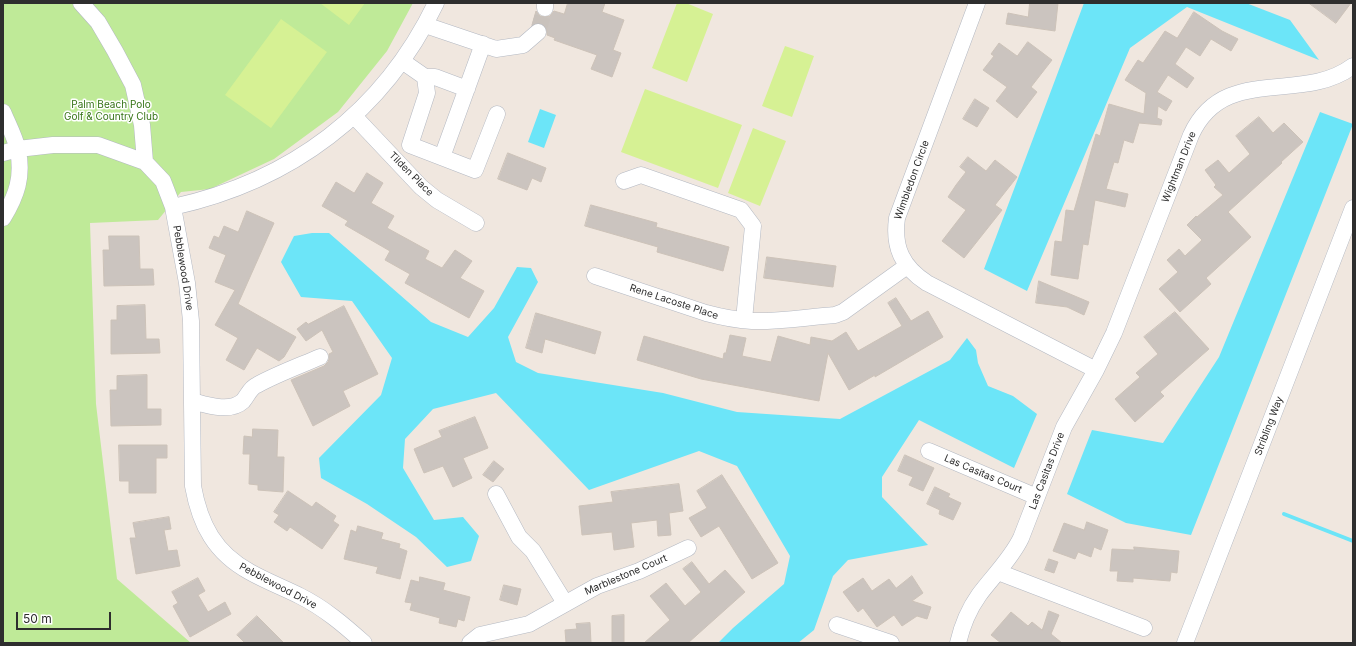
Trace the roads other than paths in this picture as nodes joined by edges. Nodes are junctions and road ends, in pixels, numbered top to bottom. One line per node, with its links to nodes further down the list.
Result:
1 (81, 3): 16 (street)
2 (436, 3): 4 (street)
3 (976, 3): 22 (street, Wimbledon Circle)
4 (425, 25): 6 (street); 7 (street)
5 (538, 32): 6 (street)
6 (483, 44): 10 (street)
7 (402, 60): 9 (street); 13 (street)
8 (1353, 66): 26 (street, Wightman Drive)
9 (425, 77): 10 (street); 15 (street)
10 (467, 88): 15 (street)
11 (3, 112): 14 (street)
12 (497, 114): 15 (street)
13 (354, 116): 18 (street); 21 (street, Tilden Place)
14 (10, 151): 16 (street); 20 (street)
15 (442, 157)
16 (145, 162): 18 (street, Pebblewood Drive)
17 (624, 181): 24 (street)
18 (173, 208): 27 (street, Pebblewood Drive)
19 (1353, 208): 40 (street, Stribling Way)
20 (3, 218)
21 (476, 223)
22 (907, 266): 24 (street, Rene Lacoste Place); 26 (street, Wimbledon Circle)
23 (595, 276): 24 (street, Rene Lacoste Place)
24 (744, 320)
25 (320, 357): 27 (street)
26 (1096, 370): 30 (street, Las Casitas Drive)
27 (192, 401): 36 (street, Pebblewood Drive)
28 (929, 451): 30 (street, Las Casitas Court)
29 (496, 494): 33 (street)
30 (1037, 497): 32 (street, Las Casitas Drive)
31 (688, 548): 33 (street, Marblestone Court)
32 (998, 572): 35 (street); 39 (street, Las Casitas Drive)
33 (565, 604): 37 (street, Marblestone Court)
34 (837, 625): 38 (street)
35 (1144, 628)
36 (364, 643)
37 (470, 643)
38 (891, 643)
39 (958, 643)
40 (1185, 643)

